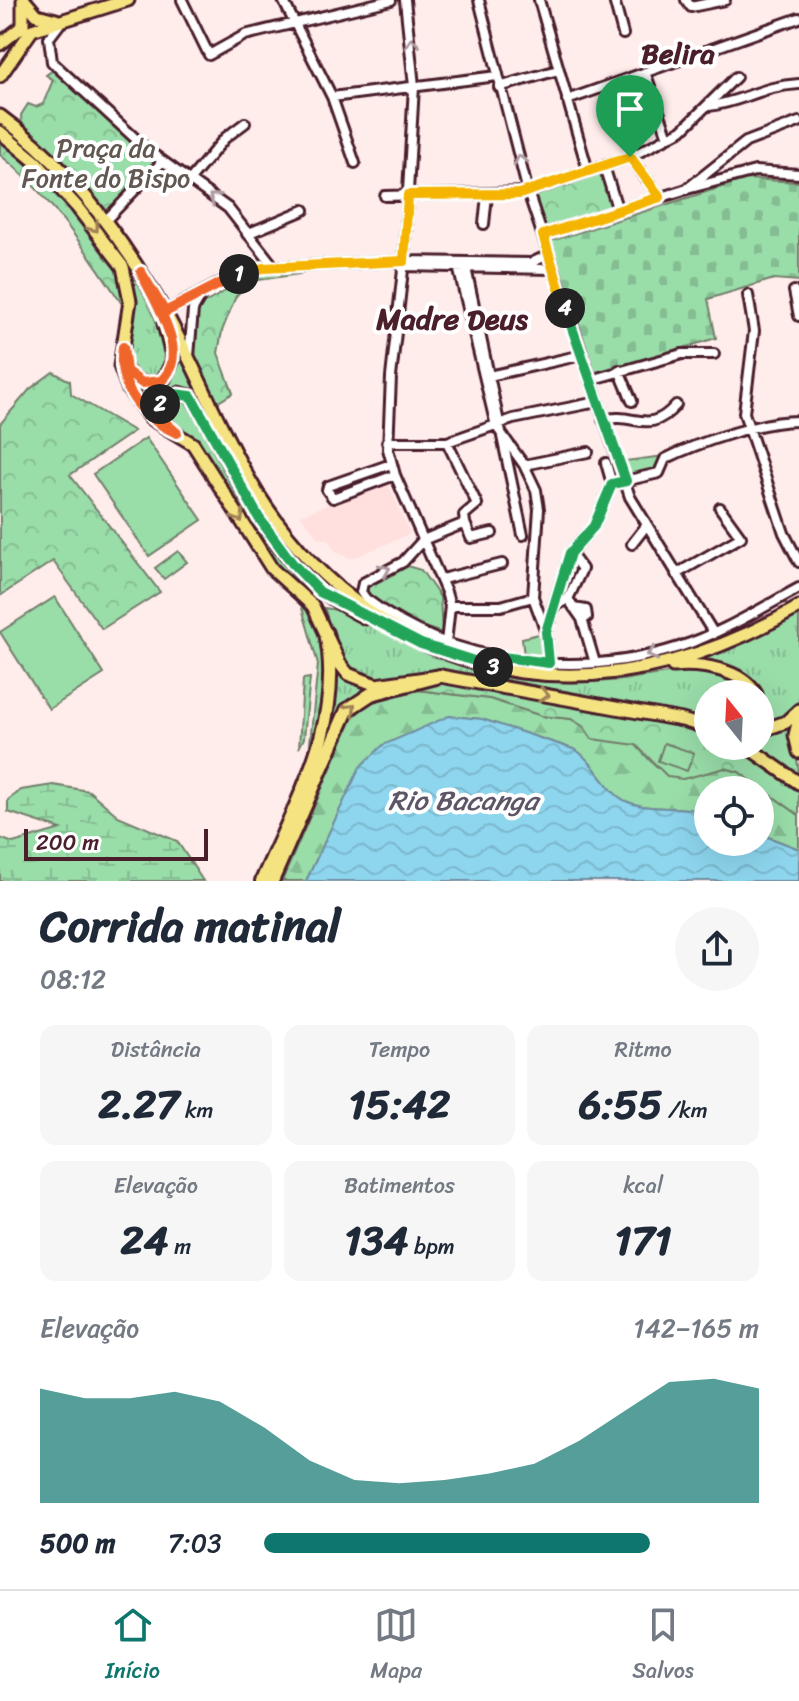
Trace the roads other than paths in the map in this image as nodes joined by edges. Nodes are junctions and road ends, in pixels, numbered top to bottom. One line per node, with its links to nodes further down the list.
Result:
1 (24, 0): 12 (main road); 16 (main road)
2 (128, 0): 12 (main road)
3 (182, 0): 14 (street)
4 (283, 0): 14 (street)
5 (391, 0): 14 (street)
6 (405, 0): 23 (street, one-way to 6)
7 (479, 0): 20 (street)
8 (539, 0): 17 (street)
9 (614, 0): 15 (street)
10 (725, 0): 11 (street)
11 (686, 1)
12 (69, 18): 19 (main road); 34 (street)
13 (799, 18): 18 (street)
14 (296, 25): 25 (street)
15 (623, 34)
16 (0, 44)
17 (558, 70): 24 (street); 26 (street)
18 (645, 72): 26 (street); 32 (street)
19 (0, 76)
20 (497, 76): 23 (street); 24 (street)
21 (736, 77): 27 (street)
22 (799, 84): 27 (street)
23 (414, 86): 25 (street); 42 (street)
24 (499, 87): 41 (street, one-way to 24)
25 (332, 97): 35 (street)
26 (567, 100): 37 (street)
27 (709, 106): 32 (street)
28 (0, 116): 48 (main road)
29 (799, 122): 40 (street)
30 (245, 123): 39 (street)
31 (0, 132): 66 (main road, one-way to 66)
32 (668, 137): 33 (street)
33 (630, 157): 36 (street); 45 (street)
34 (162, 162): 39 (street); 48 (street)
35 (355, 163)
36 (604, 166): 37 (street); 47 (street)
37 (588, 171): 41 (street)
38 (799, 174): 40 (street)
39 (189, 181): 50 (street, one-way to 39)
40 (687, 189): 45 (street)
41 (528, 192): 43 (street); 51 (street)
42 (408, 195): 43 (street); 44 (street); 54 (street)
43 (487, 195): 49 (street)
44 (385, 196)
45 (660, 197): 47 (street)
46 (304, 210): 50 (street)
47 (618, 211): 51 (street)
48 (105, 221): 59 (main road)
49 (484, 224)
50 (247, 234): 53 (street)
51 (543, 235): 52 (street)
52 (548, 255): 56 (street); 58 (street)
53 (266, 256): 57 (street); 60 (street)
54 (404, 264): 55 (street); 57 (street); 82 (street)
55 (461, 266): 56 (street); 71 (street)
56 (521, 267): 58 (street)
57 (275, 268): 60 (street)
58 (552, 269): 68 (street)
59 (141, 272): 64 (main road); 66 (main road)
60 (239, 273): 62 (street)
61 (794, 291): 65 (street)
62 (203, 293): 64 (street); 69 (street)
63 (748, 295): 79 (street)
64 (165, 312): 69 (main road)
65 (799, 316)
66 (123, 347): 80 (main road)
67 (714, 354): 70 (street)
68 (582, 355): 71 (street); 72 (street)
69 (189, 356): 115 (main road)
70 (619, 370): 72 (street); 73 (street)
71 (487, 376): 78 (street)
72 (590, 380): 74 (street)
73 (632, 401)
74 (597, 402): 76 (street); 78 (street)
75 (676, 405): 76 (street)
76 (603, 420): 89 (street)
77 (799, 421): 79 (street)
78 (499, 425): 81 (street); 83 (street)
79 (750, 431): 89 (street); 101 (street)
80 (177, 433): 112 (main road, one-way to 112); 115 (main road)
81 (504, 436): 87 (street); 97 (street)
82 (387, 442): 83 (street); 86 (street)
83 (447, 442): 94 (street)
84 (588, 452): 87 (street)
85 (606, 463): 90 (street)
86 (391, 464): 88 (street); 88 (street)
87 (524, 465): 92 (street)
88 (395, 475): 98 (street)
89 (626, 481): 90 (street); 95 (street)
90 (612, 484): 100 (street)
91 (550, 498): 92 (street)
92 (538, 499): 106 (street)
93 (720, 508): 103 (street)
94 (465, 523): 96 (street); 98 (street)
95 (646, 526): 99 (street); 103 (street)
96 (492, 533)
97 (523, 535)
98 (423, 540): 104 (street); 114 (street, one-way to 98)
99 (632, 544)
100 (570, 553): 107 (street); 109 (street)
101 (799, 562)
102 (502, 564): 104 (street)
103 (676, 574): 113 (street)
104 (442, 579): 108 (street)
105 (799, 588): 113 (street)
106 (533, 597): 108 (street); 111 (street)
107 (568, 599): 109 (street); 118 (street)
108 (450, 606): 114 (street)
109 (553, 607): 111 (street)
110 (798, 608): 116 (main road)
111 (546, 632): 119 (street)
112 (326, 633): 121 (main road); 130 (highway)
113 (714, 634): 116 (street)
114 (446, 643): 117 (street)
115 (421, 644): 117 (main road)
116 (682, 652): 118 (street, one-way to 118); 120 (main road)
117 (494, 662): 119 (main road)
118 (595, 663): 119 (street)
119 (549, 669): 120 (main road)
120 (630, 672): 122 (main road)
121 (440, 676): 125 (main road, one-way to 125); 131 (highway, one-way to 121)
122 (740, 680)
123 (799, 710): 126 (main road)
124 (799, 719): 127 (main road)
125 (694, 723)
126 (774, 726)
127 (799, 752)
128 (766, 760): 129 (main road)
129 (799, 783)
130 (262, 881)
131 (272, 881)

